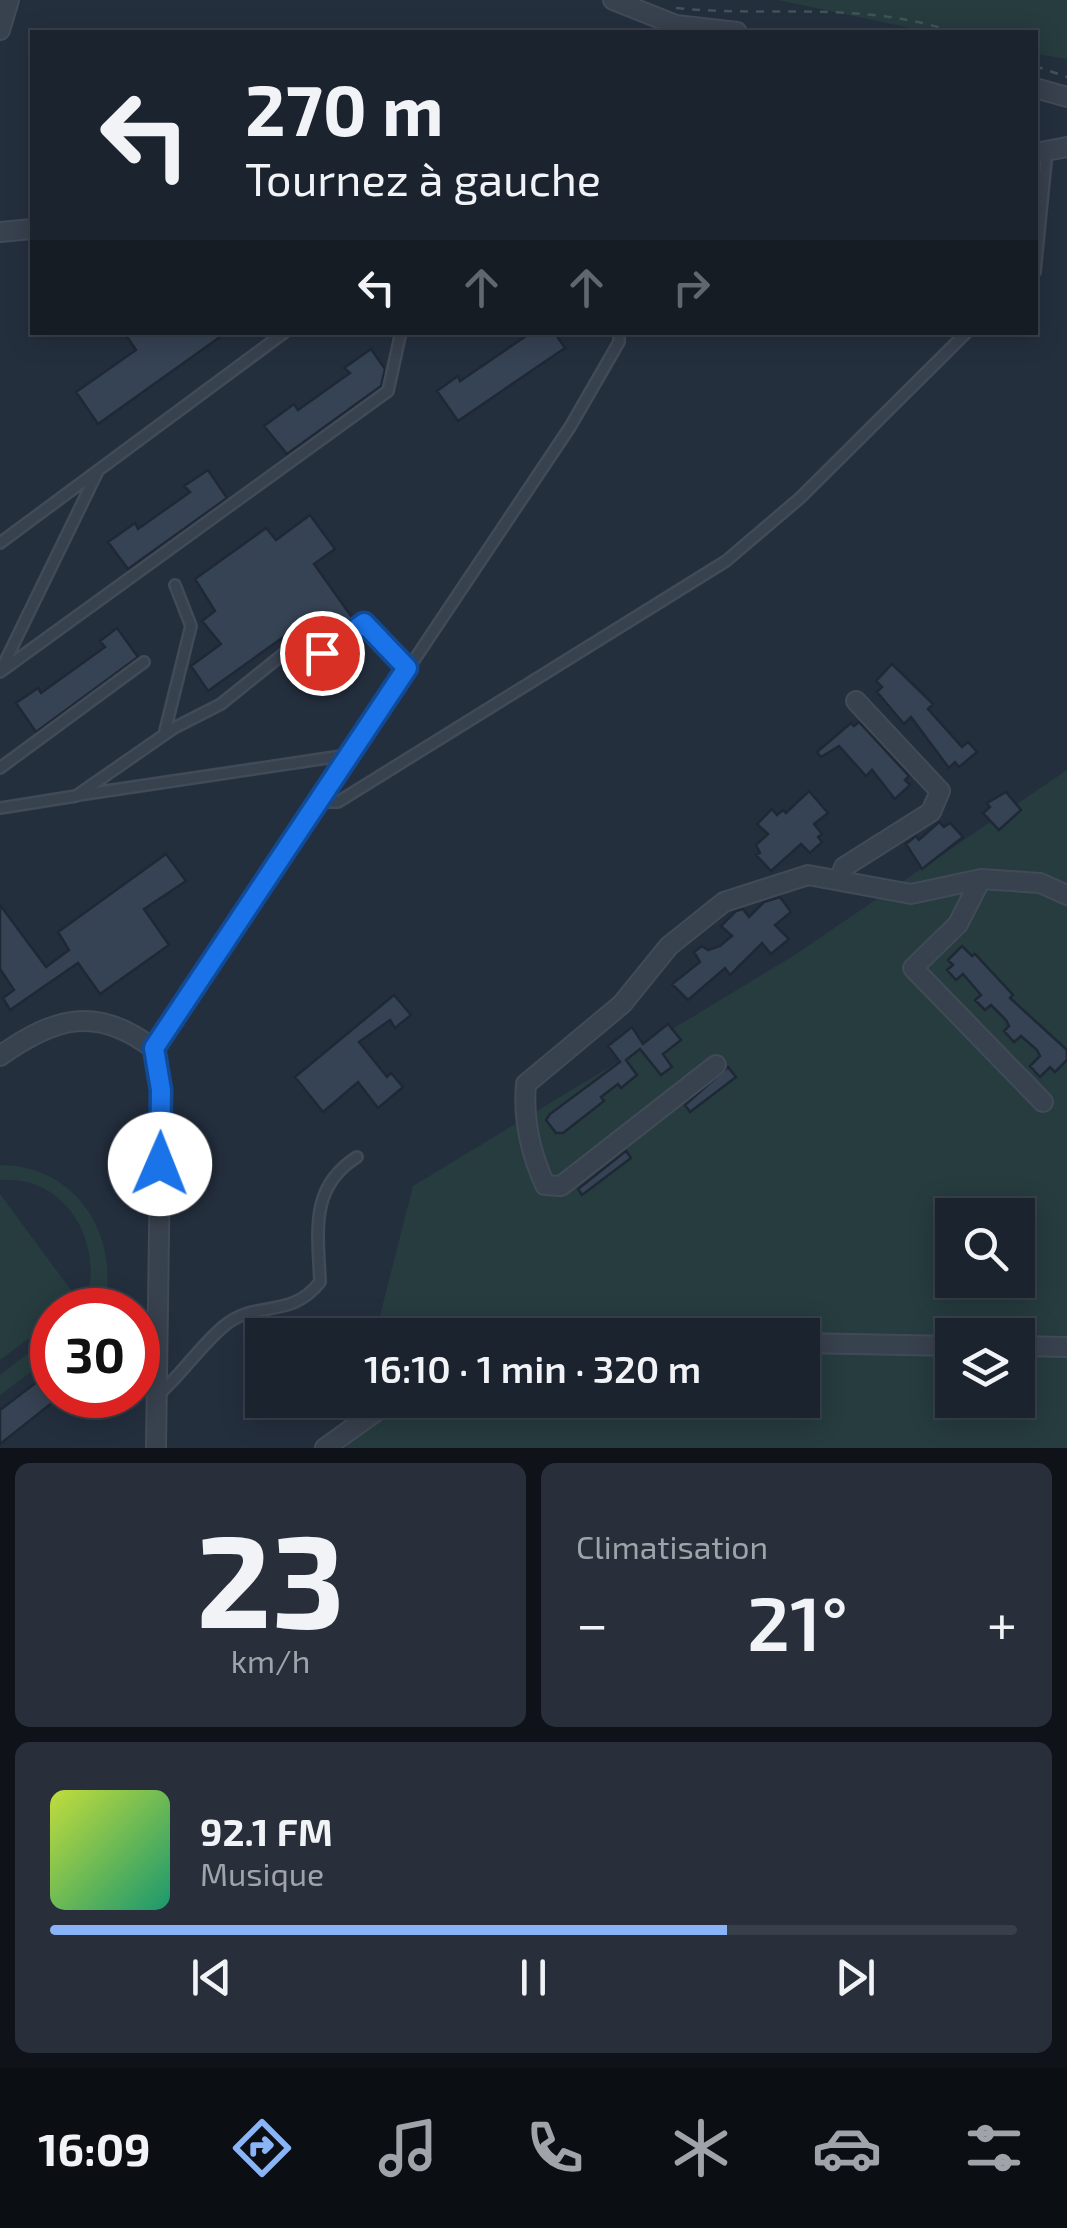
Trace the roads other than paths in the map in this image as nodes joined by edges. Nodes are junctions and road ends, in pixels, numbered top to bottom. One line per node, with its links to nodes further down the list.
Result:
1 (9, 0): 3 (street)
2 (613, 0): 4 (street)
3 (0, 30)
4 (720, 30)
5 (1038, 89): 6 (street)
6 (1067, 97)
7 (1067, 147): 8 (street)
8 (1041, 152): 9 (lane)
9 (1038, 212)
10 (30, 228): 11 (street)
11 (0, 232)
12 (281, 335): 16 (lane)
13 (400, 335): 21 (lane)
14 (618, 335): 20 (lane)
15 (964, 335): 27 (lane)
16 (98, 470): 17 (lane); 21 (lane)
17 (0, 543)
18 (175, 585): 23 (lane)
19 (144, 662): 25 (lane)
20 (407, 668): 23 (lane); 24 (lane)
21 (0, 672)
22 (856, 701): 30 (street)
23 (164, 735): 26 (lane)
24 (348, 755): 26 (lane); 27 (lane)
25 (0, 768)
26 (76, 796): 28 (lane)
27 (317, 802): 32 (lane)
28 (0, 808)
29 (981, 879): 30 (street); 31 (street); 35 (street)
30 (840, 880): 34 (street)
31 (1067, 895)
32 (154, 1048): 33 (street); 37 (street)
33 (0, 1056)
34 (716, 1065)
35 (1044, 1102)
36 (357, 1158): 42 (lane)
37 (158, 1288)
38 (820, 1343): 39 (street)
39 (935, 1346)
40 (1035, 1346): 41 (street)
41 (1067, 1347)
42 (160, 1393)
43 (157, 1418): 45 (street)
44 (367, 1418): 46 (street)
45 (156, 1448)
46 (325, 1448)

